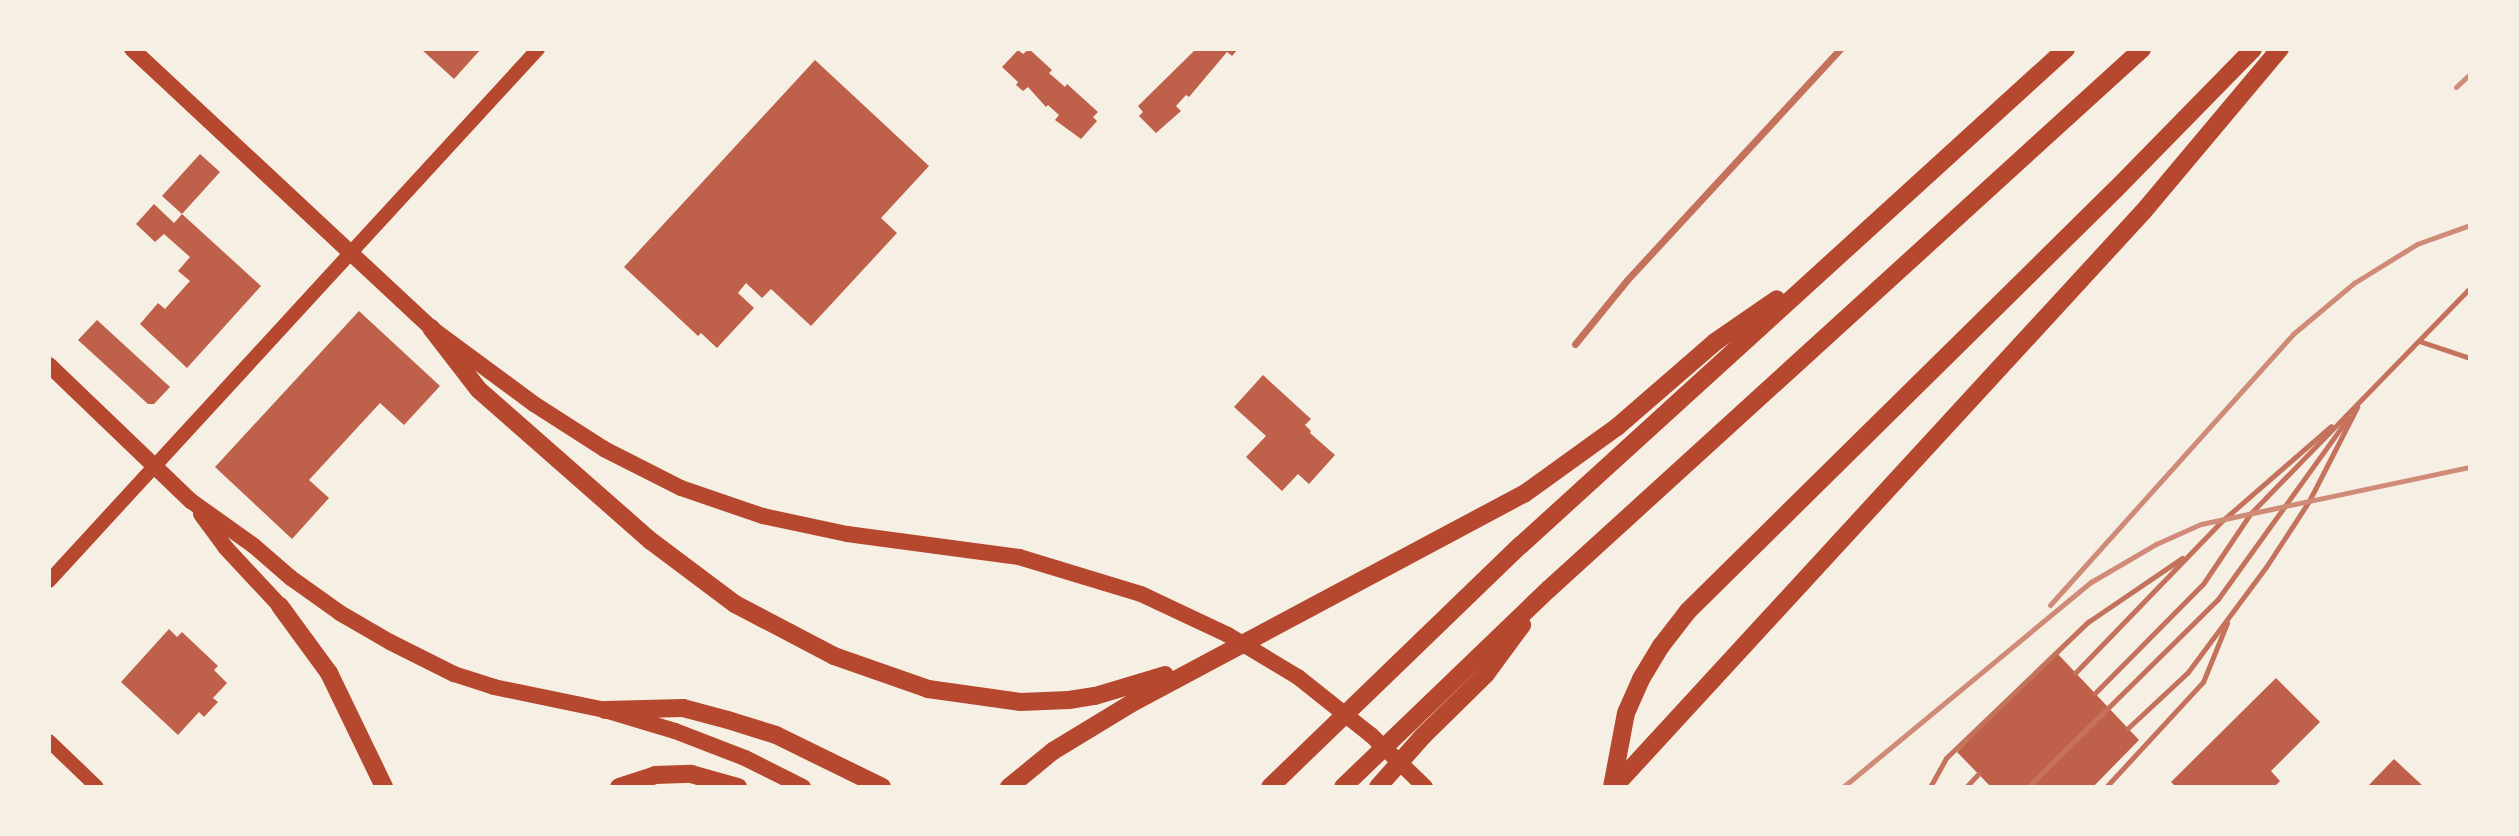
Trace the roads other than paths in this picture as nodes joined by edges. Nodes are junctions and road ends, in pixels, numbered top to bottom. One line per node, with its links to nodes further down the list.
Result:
1 (132, 49): 8 (main road)
2 (538, 49): 8 (main road)
3 (1840, 49): 13 (street)
4 (2141, 49): 21 (highway)
5 (2253, 49): 42 (highway)
6 (2280, 49): 42 (highway)
7 (2060, 55): 9 (highway)
8 (351, 255): 11 (main road); 17 (main road)
9 (1831, 261): 24 (highway); 38 (highway)
10 (2470, 288): 12 (lane)
11 (431, 328): 24 (highway); 41 (main road)
12 (2419, 341): 14 (lane); 16 (lane)
13 (1575, 344)
14 (2470, 358)
15 (49, 365): 17 (main road)
16 (2360, 401): 19 (lane); 23 (lane); 26 (lane); 45 (lane)
17 (155, 466): 18 (main road); 20 (main road)
18 (191, 501): 22 (main road); 27 (main road)
19 (2191, 552): 25 (lane); 43 (lane)
20 (52, 572)
21 (1549, 589): 39 (highway); 40 (highway)
22 (280, 606): 32 (highway)
23 (2230, 615): 28 (lane); 46 (lane)
24 (1202, 664): 37 (highway)
25 (2075, 673)
26 (2095, 693)
27 (605, 710): 35 (main road); 36 (highway)
28 (2128, 728)
29 (49, 741): 31 (main road)
30 (1978, 774): 44 (lane)
31 (97, 787)
32 (384, 787)
33 (619, 787): 34 (highway)
34 (738, 787)
35 (803, 787)
36 (882, 787)
37 (1009, 787)
38 (1270, 787)
39 (1343, 787)
40 (1378, 787)
41 (1425, 787)
42 (1613, 787)
43 (1930, 787)
44 (1966, 787)
45 (2028, 787)
46 (2106, 787)

